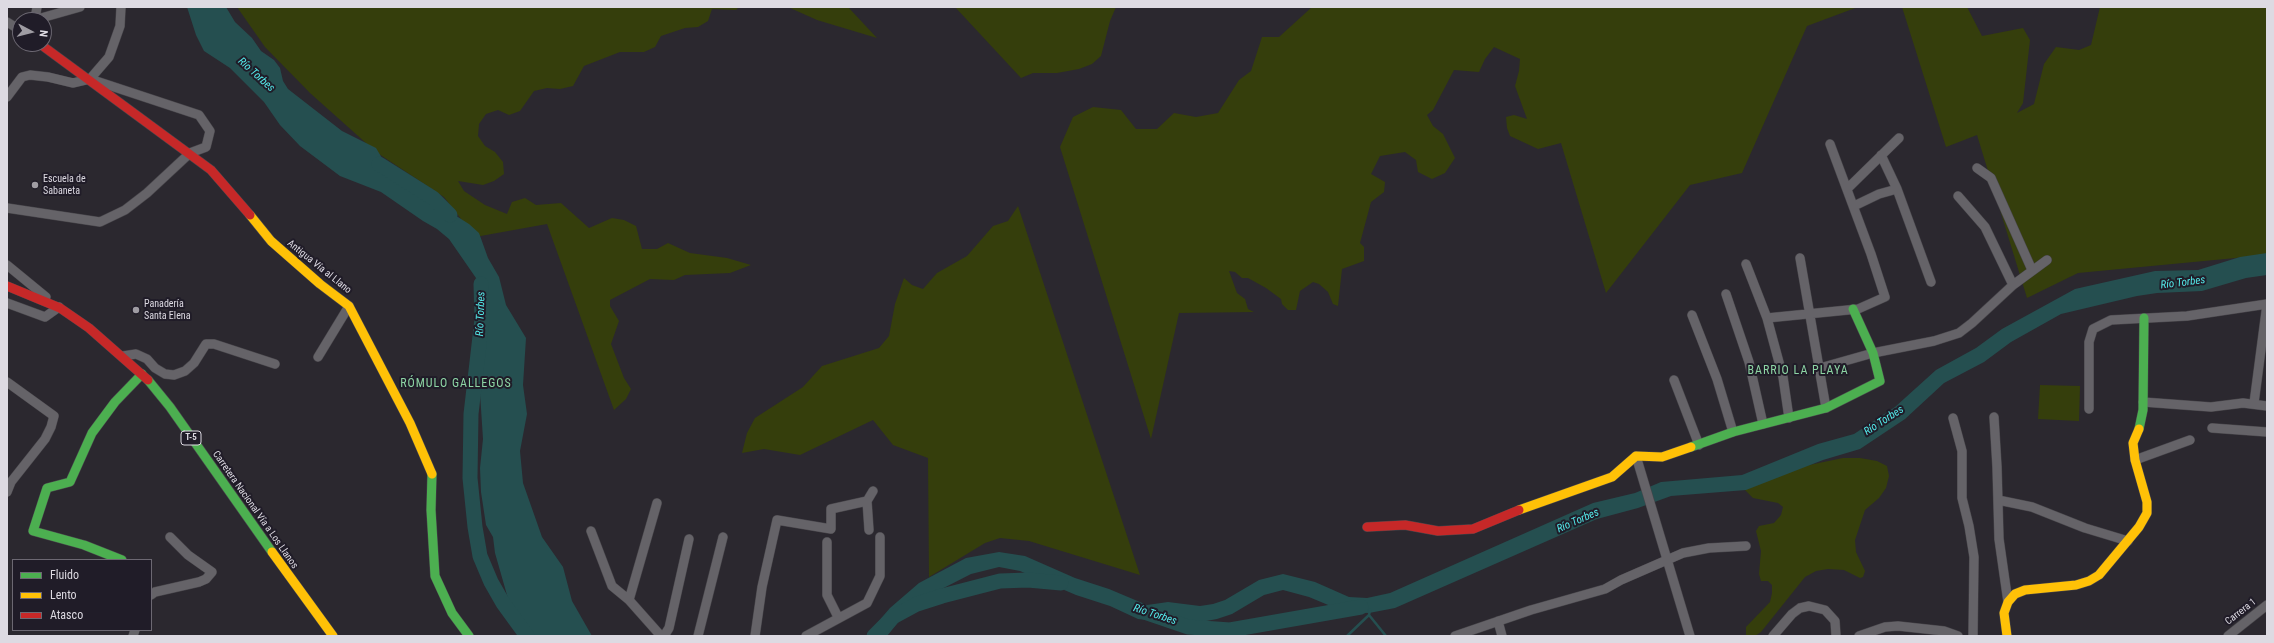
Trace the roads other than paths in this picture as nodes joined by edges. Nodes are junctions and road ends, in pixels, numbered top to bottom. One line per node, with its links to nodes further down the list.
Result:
1 (80, 7): 3 (street)
2 (121, 7): 5 (street)
3 (52, 15)
4 (51, 52): 5 (main road, Antigua Vía al Llano)
5 (90, 79): 6 (street); 9 (main road, Antigua Vía al Llano); 9 (street)
6 (7, 96)
7 (1899, 138): 10 (street)
8 (1830, 144): 12 (street)
9 (190, 152): 16 (street); 28 (main road, Antigua Vía al Llano)
10 (1881, 155): 12 (street); 13 (street)
11 (1977, 168): 21 (street)
12 (1847, 189): 15 (street)
13 (1897, 189): 15 (street); 22 (street)
14 (1958, 196): 23 (street)
15 (1854, 206): 30 (street)
16 (7, 208)
17 (1800, 258): 31 (street)
18 (2047, 260): 21 (street)
19 (1746, 264): 33 (street)
20 (7, 265): 29 (street)
21 (2032, 270): 23 (street)
22 (1931, 282)
23 (2013, 285): 35 (street)
24 (7, 286): 29 (main road, Carretera Nacional Vía a Los Llanos / T-5)
25 (1726, 294): 51 (street)
26 (7, 303): 29 (street)
27 (2267, 304): 34 (street); 44 (street)
28 (349, 306): 37 (street); 84 (main road, Antigua Vía al Llano)
29 (60, 308): 36 (main road, Carretera Nacional Vía a Los Llanos / T-5)
30 (1853, 309): 31 (street); 35 (main road)
31 (1810, 312): 33 (street); 39 (street)
32 (1692, 315): 53 (street)
33 (1767, 318): 48 (street)
34 (2144, 318): 43 (main road); 47 (street)
35 (1873, 353): 39 (street); 46 (main road)
36 (123, 356): 38 (street); 40 (main road, Carretera Nacional Vía a Los Llanos / T-5)
37 (318, 357)
38 (276, 364)
39 (1820, 368): 46 (street)
40 (142, 374): 75 (main road); 83 (main road, Carretera Nacional Vía a Los Llanos / T-5)
41 (1674, 380): 56 (street)
42 (7, 382): 59 (street)
43 (2143, 402): 44 (street); 58 (main road)
44 (2254, 403): 45 (street)
45 (2267, 406)
46 (1826, 408): 48 (main road)
47 (2089, 409)
48 (1789, 418): 51 (main road)
49 (1953, 418): 96 (street)
50 (1994, 418): 62 (street)
51 (1763, 424): 53 (main road)
52 (2212, 428): 54 (street)
53 (1733, 432): 56 (main road)
54 (2267, 432)
55 (2190, 440): 58 (street)
56 (1699, 445): 57 (main road)
57 (1636, 456): 65 (main road); 76 (street)
58 (2135, 460): 72 (main road)
59 (9, 481): 61 (street)
60 (873, 490): 63 (street)
61 (7, 492)
62 (1998, 500): 72 (street); 79 (street)
63 (867, 501): 66 (street); 87 (street)
64 (656, 503): 78 (street)
65 (1367, 527)
66 (869, 530)
67 (591, 531): 78 (street)
68 (170, 537): 77 (street)
69 (723, 537): 86 (street)
70 (880, 537): 81 (street)
71 (689, 539): 85 (street)
72 (2128, 540): 79 (main road)
73 (827, 542): 81 (street)
74 (1746, 546): 76 (street)
75 (119, 559)
76 (1666, 559): 82 (street); 91 (street)
77 (152, 590)
78 (629, 600): 85 (street)
79 (2008, 602): 97 (main road)
80 (2267, 605): 98 (street, Carrera 1)
81 (838, 617): 88 (street)
82 (1498, 621): 89 (street); 90 (street)
83 (333, 636)
84 (469, 636)
85 (663, 636)
86 (698, 636)
87 (755, 636)
88 (806, 636)
89 (1455, 636)
90 (1502, 636)
91 (1690, 636)
92 (1773, 636): 93 (street)
93 (1836, 636)
94 (1859, 636): 95 (street)
95 (1958, 636)
96 (1973, 636)
97 (2007, 636)
98 (2228, 636)

